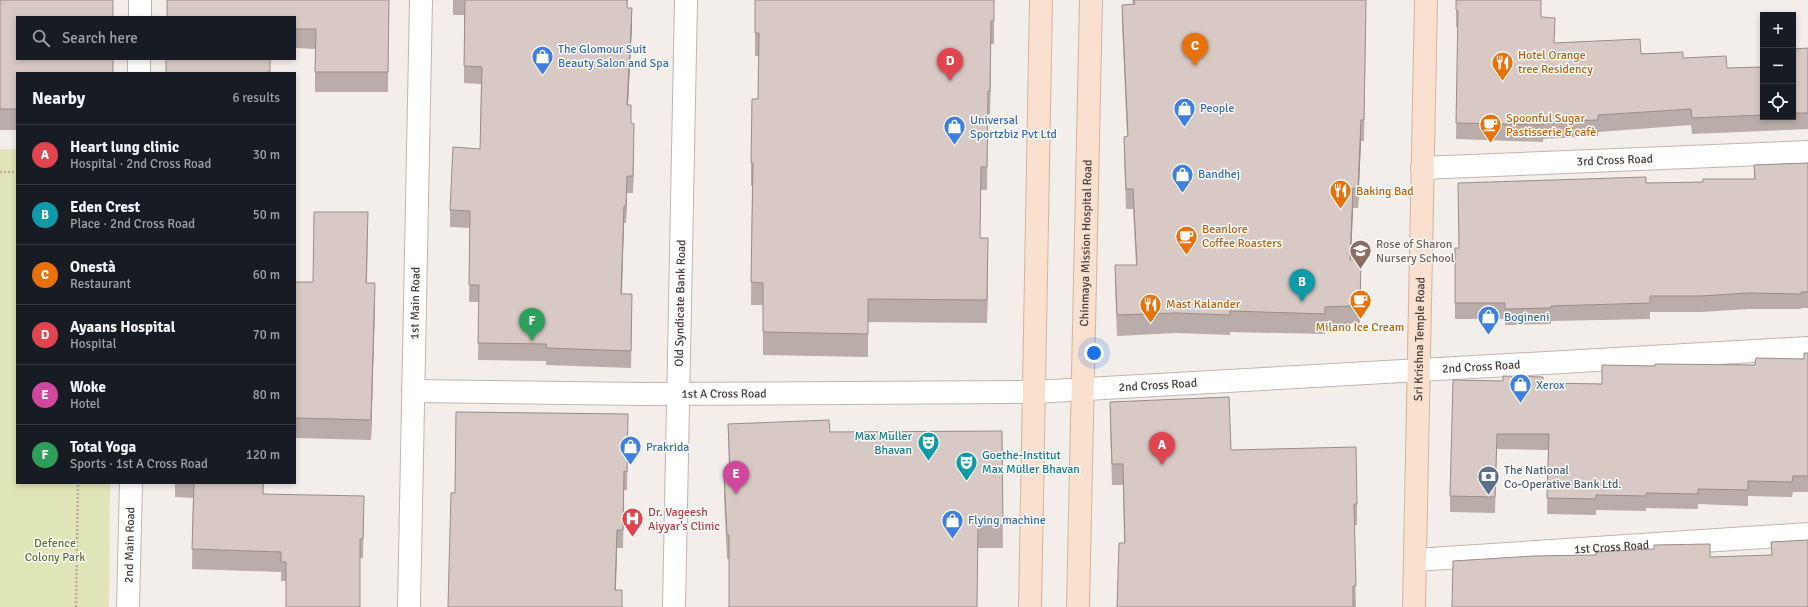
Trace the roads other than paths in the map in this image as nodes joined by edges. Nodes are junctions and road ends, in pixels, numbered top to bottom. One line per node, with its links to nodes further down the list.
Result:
1 (140, 0): 7 (street)
2 (421, 0): 15 (street, 1st Main Road)
3 (686, 0): 17 (street, Old Syndicate Bank Road)
4 (1041, 0): 16 (main road)
5 (1090, 0): 14 (main road, Chinmaya Mission Hospital Road)
6 (1426, 0): 11 (main road, Sri Krishna Temple Road)
7 (140, 16)
8 (139, 60): 9 (street)
9 (139, 72)
10 (1808, 152): 11 (street, 3rd Cross Road)
11 (1422, 168): 13 (main road, Sri Krishna Temple Road)
12 (1808, 348): 13 (street, 2nd Cross Road)
13 (1418, 370): 14 (street, 2nd Cross Road); 20 (main road, Sri Krishna Temple Road)
14 (1084, 390): 16 (street, 2nd Cross Road); 25 (main road, Chinmaya Mission Hospital Road)
15 (413, 391): 17 (street, 1st A Cross Road); 22 (street, 1st Main Road)
16 (1034, 392): 17 (street, 1st A Cross Road); 24 (main road)
17 (679, 393): 23 (street, Old Syndicate Bank Road)
18 (131, 484): 21 (street, 2nd Main Road)
19 (1808, 534): 20 (street, 1st Cross Road)
20 (1414, 560): 26 (main road, Sri Krishna Temple Road)
21 (128, 607)
22 (409, 607)
23 (674, 607)
24 (1030, 607)
25 (1078, 607)
26 (1414, 607)

